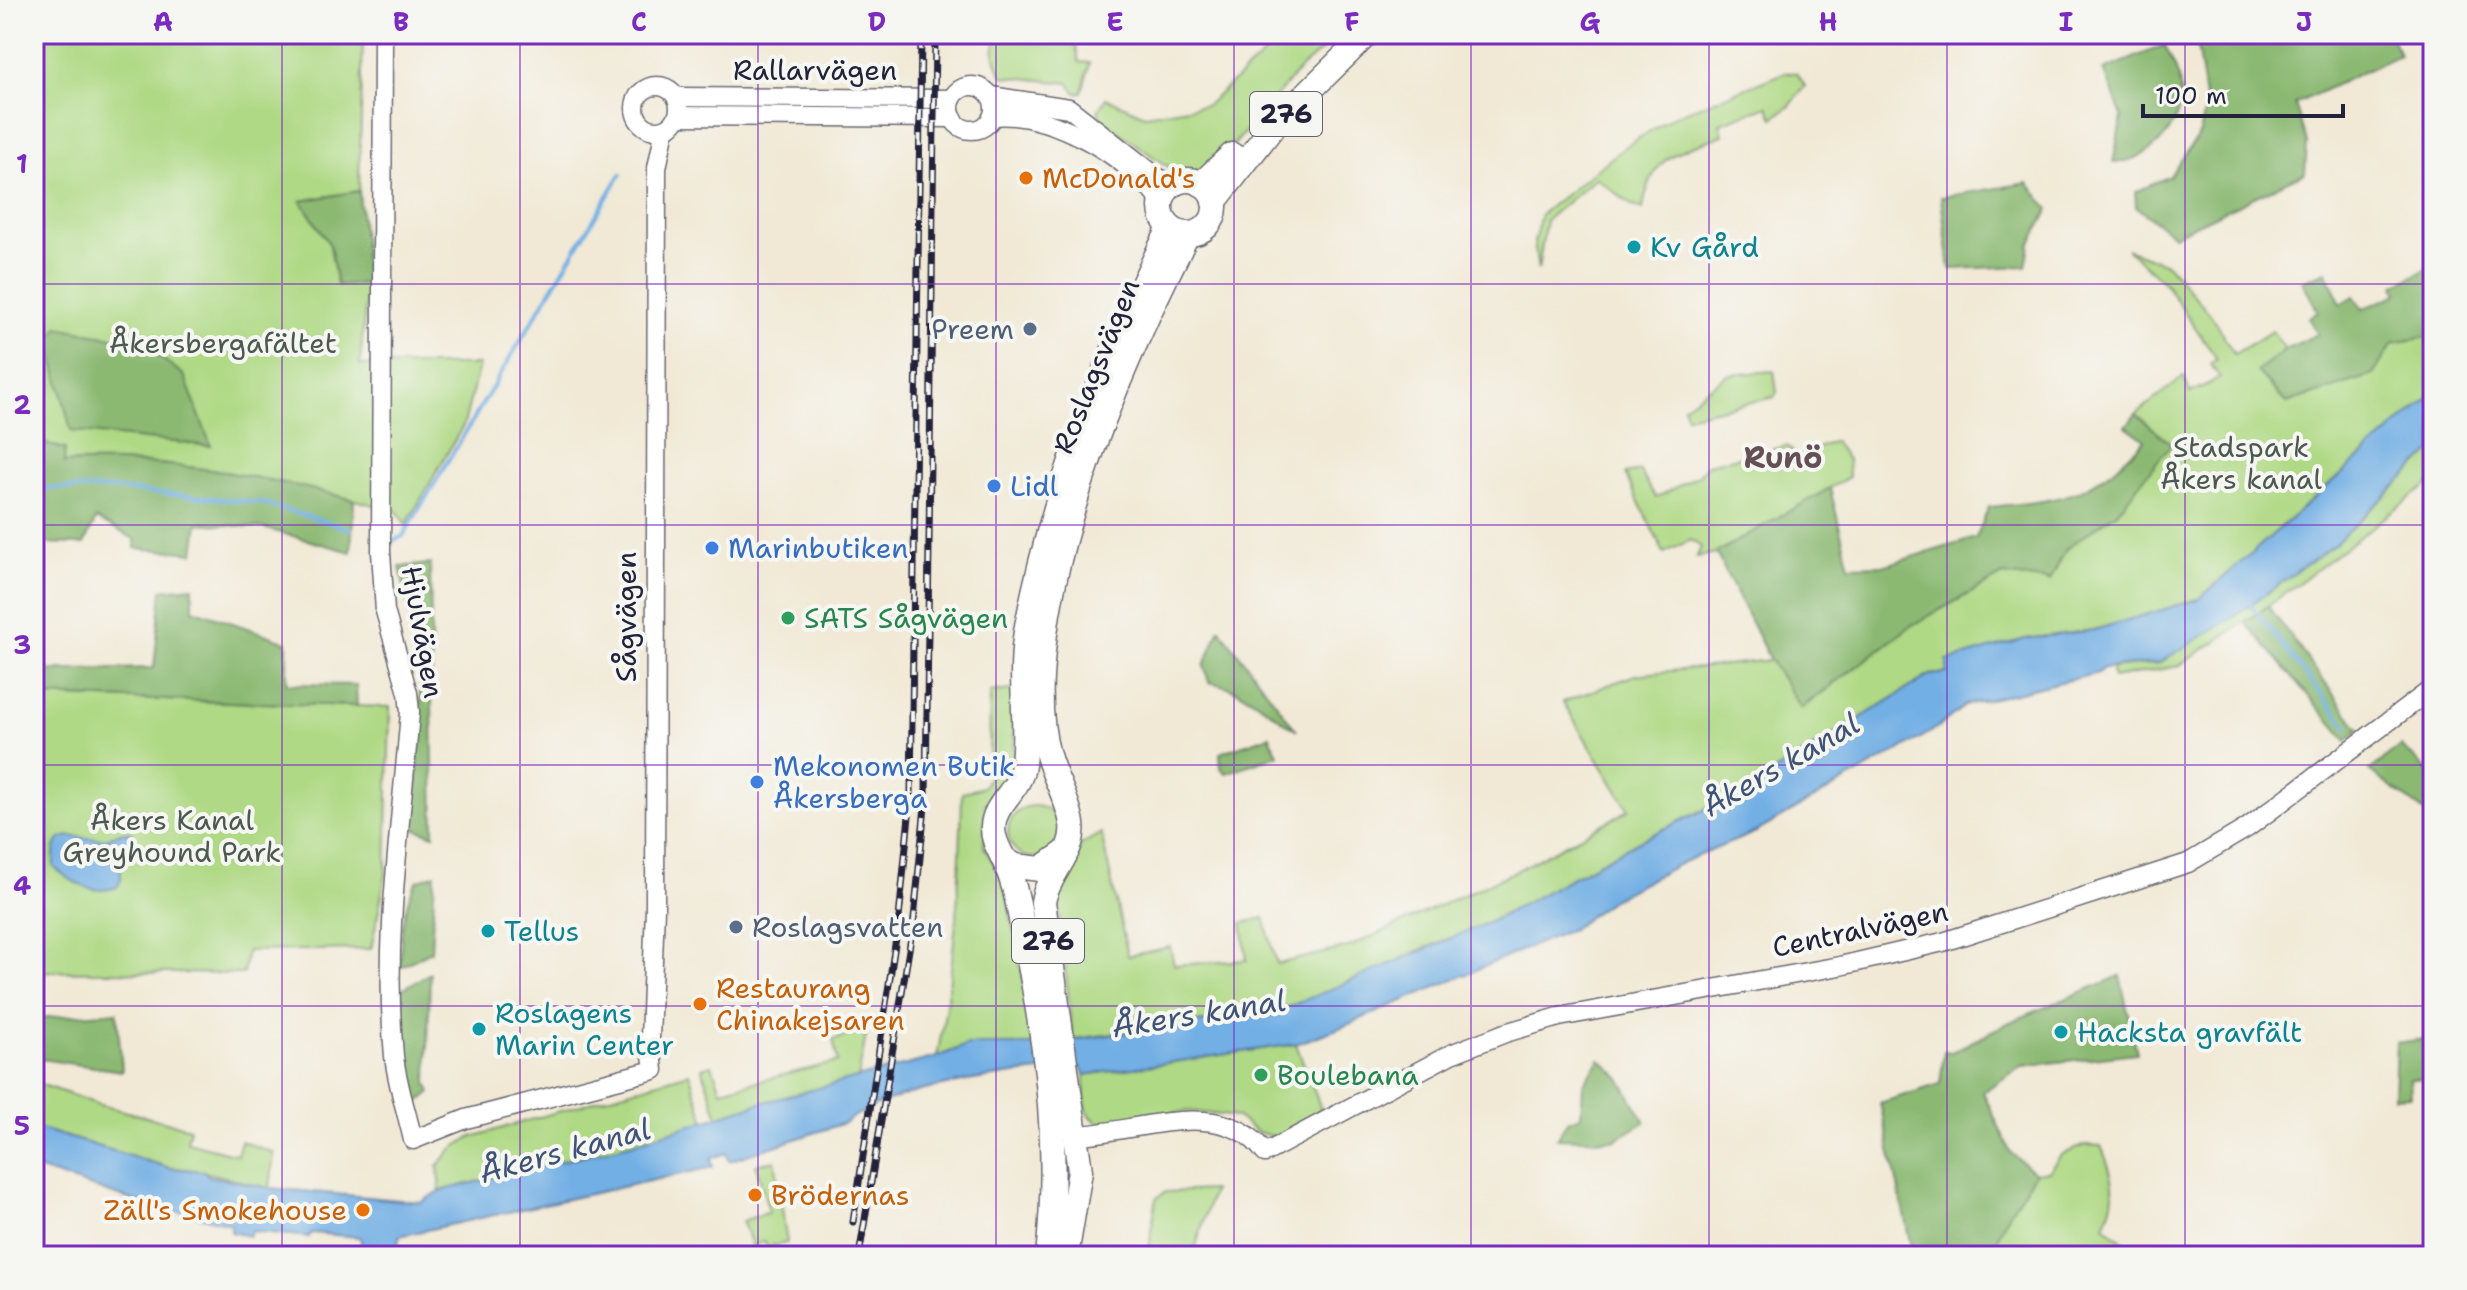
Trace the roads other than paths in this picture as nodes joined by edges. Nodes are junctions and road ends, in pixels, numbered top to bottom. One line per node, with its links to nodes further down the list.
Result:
1 (383, 34): 18 (street, Hjulvägen)
2 (1352, 34): 10 (main road, 276)
3 (1367, 34): 10 (main road, 276)
4 (991, 96): 5 (street); 6 (street); 9 (street)
5 (952, 99): 7 (street, Rallarvägen); 8 (street)
6 (993, 116): 8 (street); 9 (street)
7 (667, 117): 8 (street, Rallarvägen); 18 (street, Sågvägen)
8 (953, 118)
9 (1167, 193): 10 (main road); 11 (main road)
10 (1208, 193): 11 (main road, 276)
11 (1178, 231): 13 (main road, Roslagsvägen / 276); 14 (main road, Roslagsvägen / 276)
12 (2433, 688): 20 (street, Centralvägen)
13 (1010, 796): 14 (main road); 16 (main road, Roslagsvägen / 276)
14 (1065, 804): 15 (main road, Roslagsvägen / 276)
15 (1066, 852): 16 (main road); 17 (main road, Roslagsvägen / 276)
16 (1003, 858): 17 (main road, Roslagsvägen / 276)
17 (1053, 1036): 19 (main road, Roslagsvägen / 276)
18 (654, 1070)
19 (1060, 1077): 20 (main road); 21 (main road, Roslagsvägen / 276)
20 (1077, 1135): 22 (main road)
21 (1048, 1256)
22 (1066, 1256)

